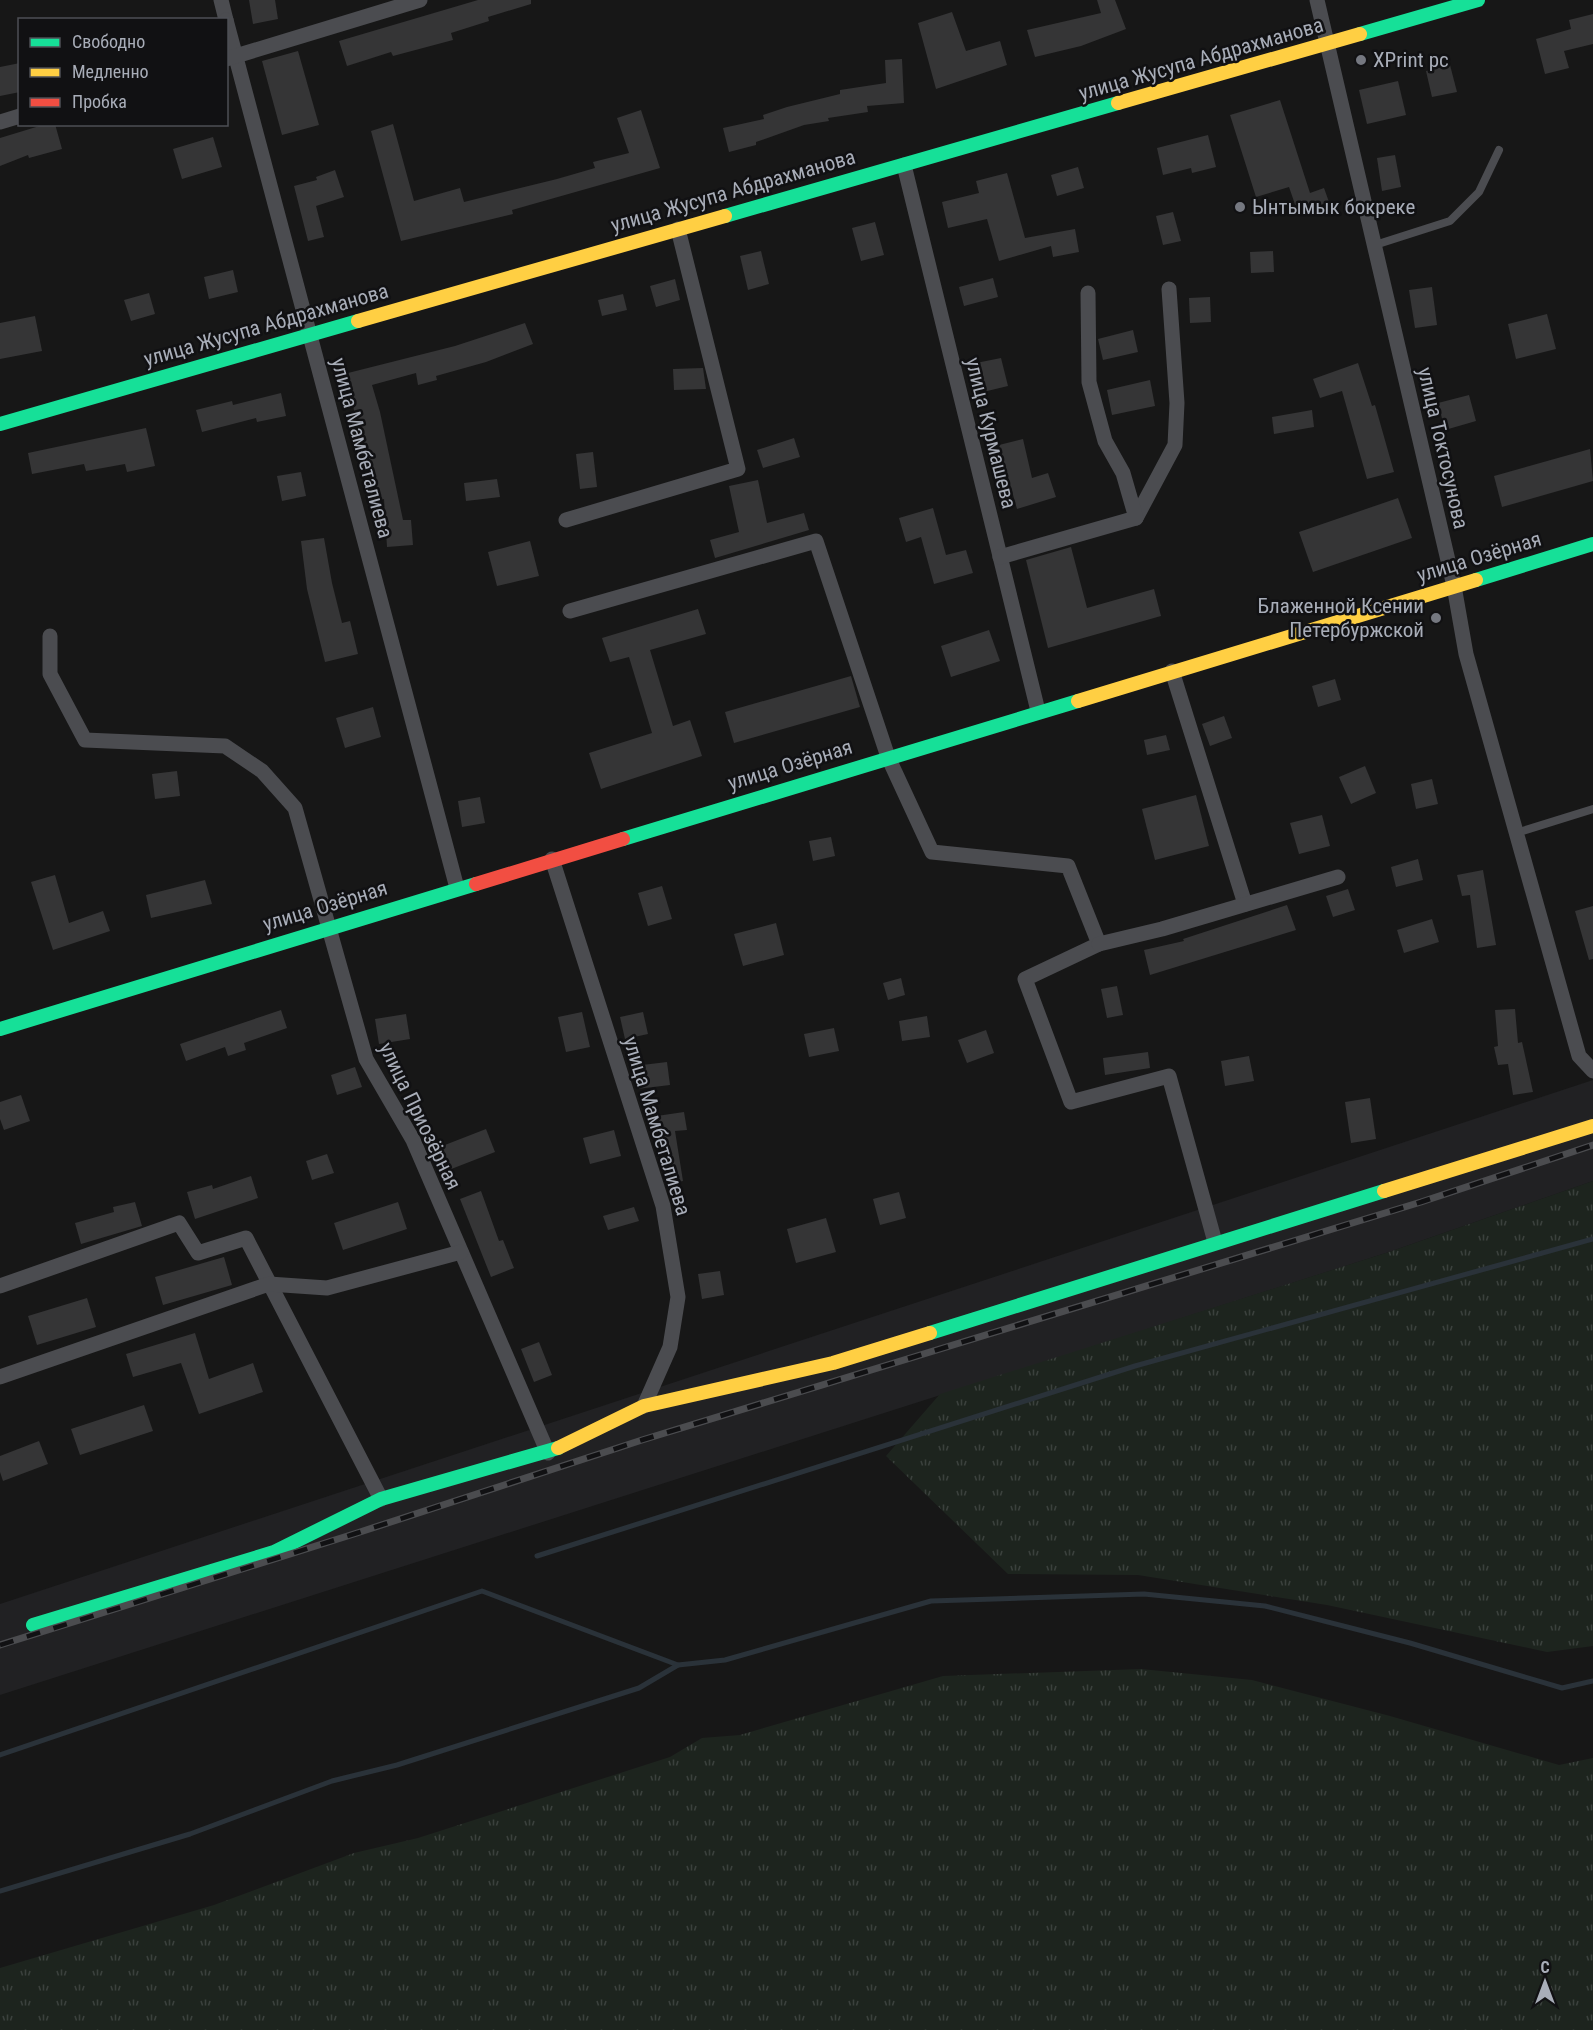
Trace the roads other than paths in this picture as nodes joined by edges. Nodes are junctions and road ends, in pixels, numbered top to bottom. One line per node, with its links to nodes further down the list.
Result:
1 (221, 0): 5 (street, улица Мамбеталиева)
2 (420, 0): 8 (street)
3 (1317, 0): 7 (street, улица Токтосунова)
4 (1478, 0): 7 (main road, улица Жусупа Абдрахманова)
5 (226, 18)
6 (228, 35): 8 (street, улица Мамбеталиева)
7 (1328, 45): 12 (main road, улица Жусупа Абдрахманова); 14 (street, улица Токтосунова)
8 (231, 57): 17 (street, улица Мамбеталиева)
9 (18, 117): 10 (street)
10 (0, 122)
11 (1499, 150): 14 (lane)
12 (903, 165): 13 (main road, улица Жусупа Абдрахманова); 22 (street, улица Курмашева)
13 (678, 229): 17 (main road, улица Жусупа Абдрахманова); 20 (street)
14 (1375, 244): 23 (street, улица Токтосунова)
15 (1169, 289): 19 (street)
16 (1088, 293): 19 (street)
17 (310, 334): 18 (main road, улица Жусупа Абдрахманова); 33 (street, улица Мамбеталиева)
18 (0, 424)
19 (1136, 518): 22 (street)
20 (566, 520)
21 (1593, 544): 23 (main road, улица Озёрная)
22 (1000, 557): 27 (street, улица Курмашева)
23 (1454, 586): 26 (main road, улица Озёрная); 30 (street, улица Токтосунова)
24 (570, 611): 28 (street)
25 (50, 636): 35 (street, улица Приозёрная)
26 (1173, 671): 27 (main road, улица Озёрная); 34 (street)
27 (1038, 711): 28 (main road, улица Озёрная)
28 (888, 757): 31 (main road, улица Озёрная); 36 (street)
29 (1593, 809): 30 (lane)
30 (1516, 833): 38 (street, улица Токтосунова)
31 (552, 859): 33 (main road, улица Озёрная); 45 (street, улица Мамбеталиева)
32 (1338, 877): 34 (street)
33 (457, 888): 35 (main road, улица Озёрная)
34 (1245, 904): 36 (street)
35 (328, 927): 37 (main road, улица Озёрная); 41 (street, улица Приозёрная)
36 (1099, 944): 40 (street)
37 (0, 1029)
38 (1593, 1071)
39 (1593, 1126): 40 (main road)
40 (1215, 1242): 45 (main road)
41 (461, 1252): 42 (street); 46 (street, улица Приозёрная)
42 (269, 1284): 43 (street); 44 (street); 47 (street)
43 (0, 1286)
44 (0, 1377)
45 (644, 1406): 46 (main road)
46 (548, 1453): 47 (main road)
47 (381, 1499): 48 (main road)
48 (33, 1625)

